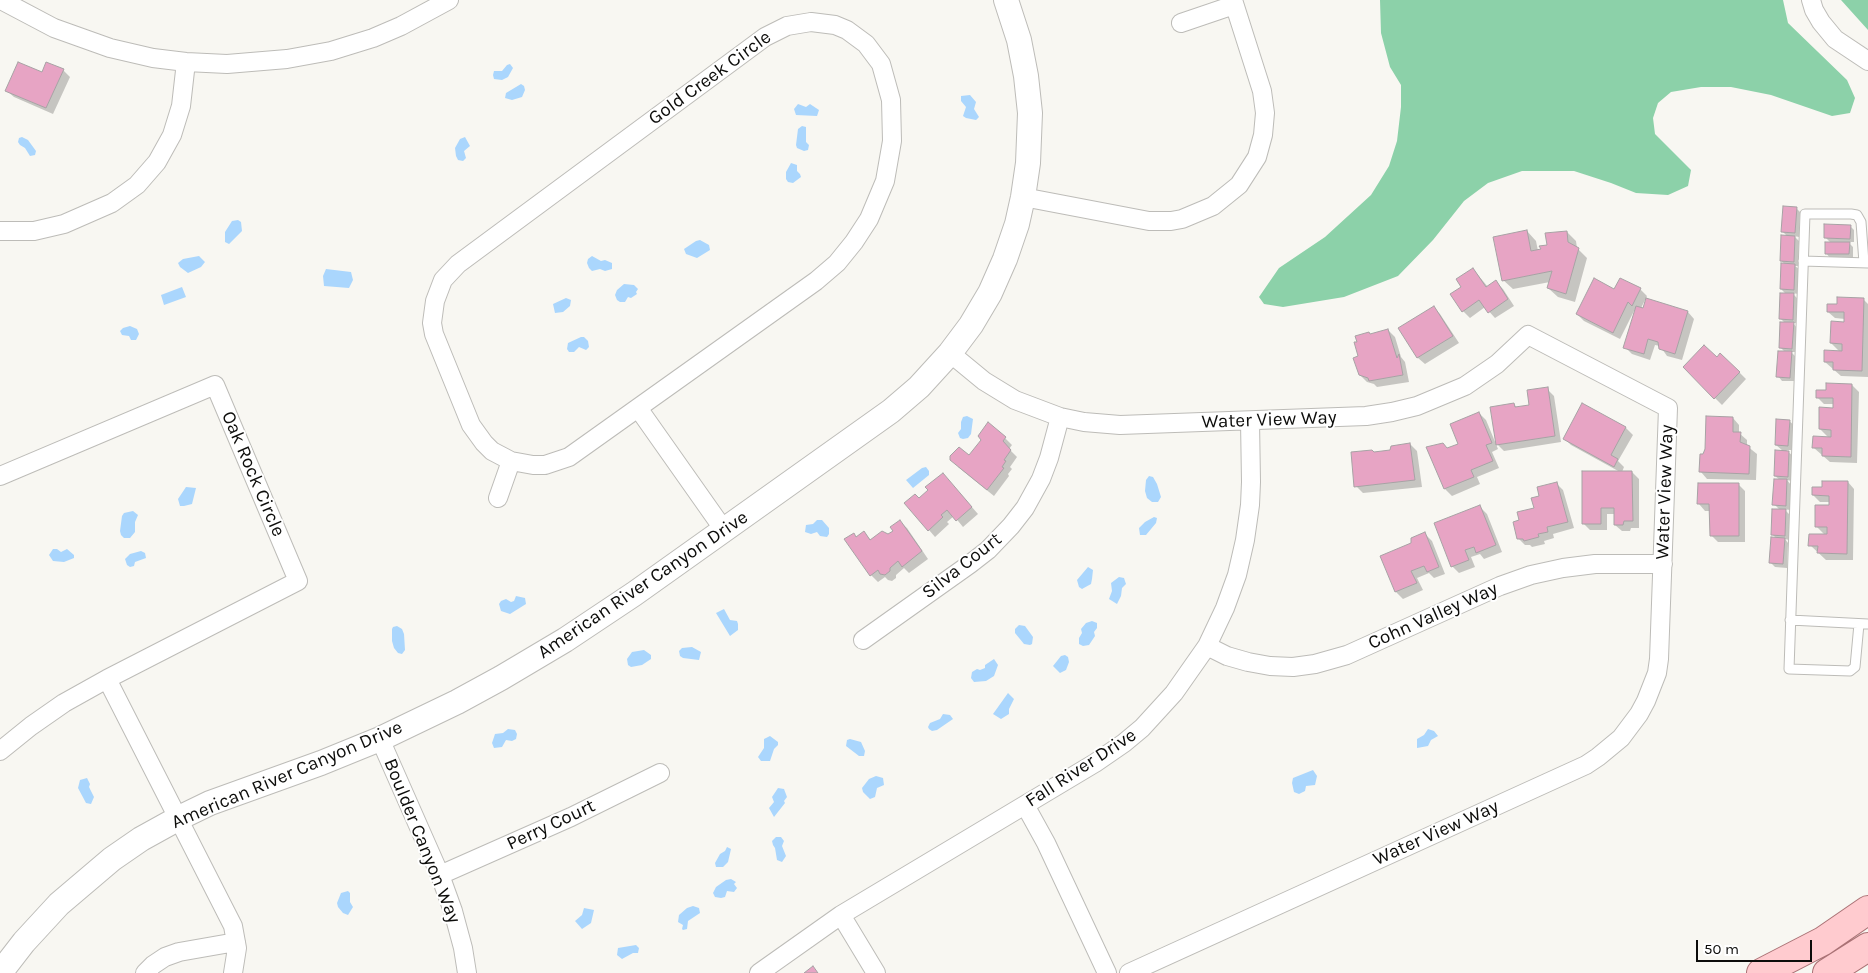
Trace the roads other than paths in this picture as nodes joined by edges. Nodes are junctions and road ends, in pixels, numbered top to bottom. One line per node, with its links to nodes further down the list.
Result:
1 (1, 0): 8 (street)
2 (449, 0): 8 (street)
3 (1006, 0): 9 (main road, American River Canyon Drive)
4 (1812, 0): 7 (street)
5 (1233, 3): 6 (street); 9 (street)
6 (1180, 23)
7 (1868, 61)
8 (186, 62): 10 (street)
9 (1023, 197): 13 (main road, American River Canyon Drive)
10 (0, 231)
11 (1803, 261): 12 (lane); 12 (lane); 22 (lane)
12 (1866, 263)
13 (950, 353): 15 (street, Water View Way); 20 (main road, American River Canyon Drive)
14 (638, 408): 17 (street, Gold Creek Circle); 17 (street, Gold Creek Circle); 20 (street)
15 (1060, 417): 16 (street, Water View Way); 24 (street, Silva Court)
16 (1250, 420): 21 (street, Water View Way); 25 (street, Fall River Drive)
17 (511, 461): 19 (street)
18 (0, 476): 26 (street, Oak Rock Circle)
19 (498, 498)
20 (724, 530): 27 (main road, American River Canyon Drive)
21 (1663, 564): 25 (street, Cohn Valley Way); 44 (street, Water View Way)
22 (1790, 620): 23 (lane); 23 (lane)
23 (1863, 624)
24 (863, 640)
25 (1207, 646): 30 (street, Fall River Drive)
26 (107, 679): 28 (street, Oak Rock Circle); 31 (street)
27 (380, 738): 31 (main road, American River Canyon Drive); 32 (street, Boulder Canyon Way)
28 (0, 750)
29 (660, 773): 32 (street, Perry Court)
30 (1025, 805): 34 (street, Fall River Drive); 43 (street)
31 (179, 818): 35 (street); 37 (main road, American River Canyon Drive)
32 (440, 875): 40 (street, Boulder Canyon Way)
33 (1868, 910): 45 (main road)
34 (841, 915): 41 (street, Fall River Drive); 42 (street)
35 (236, 942): 38 (street); 39 (street)
36 (1868, 947): 46 (main road)
37 (0, 973)
38 (145, 973)
39 (233, 973)
40 (467, 973)
41 (759, 973)
42 (876, 973)
43 (1107, 973)
44 (1128, 973)
45 (1762, 973)
46 (1827, 973)

